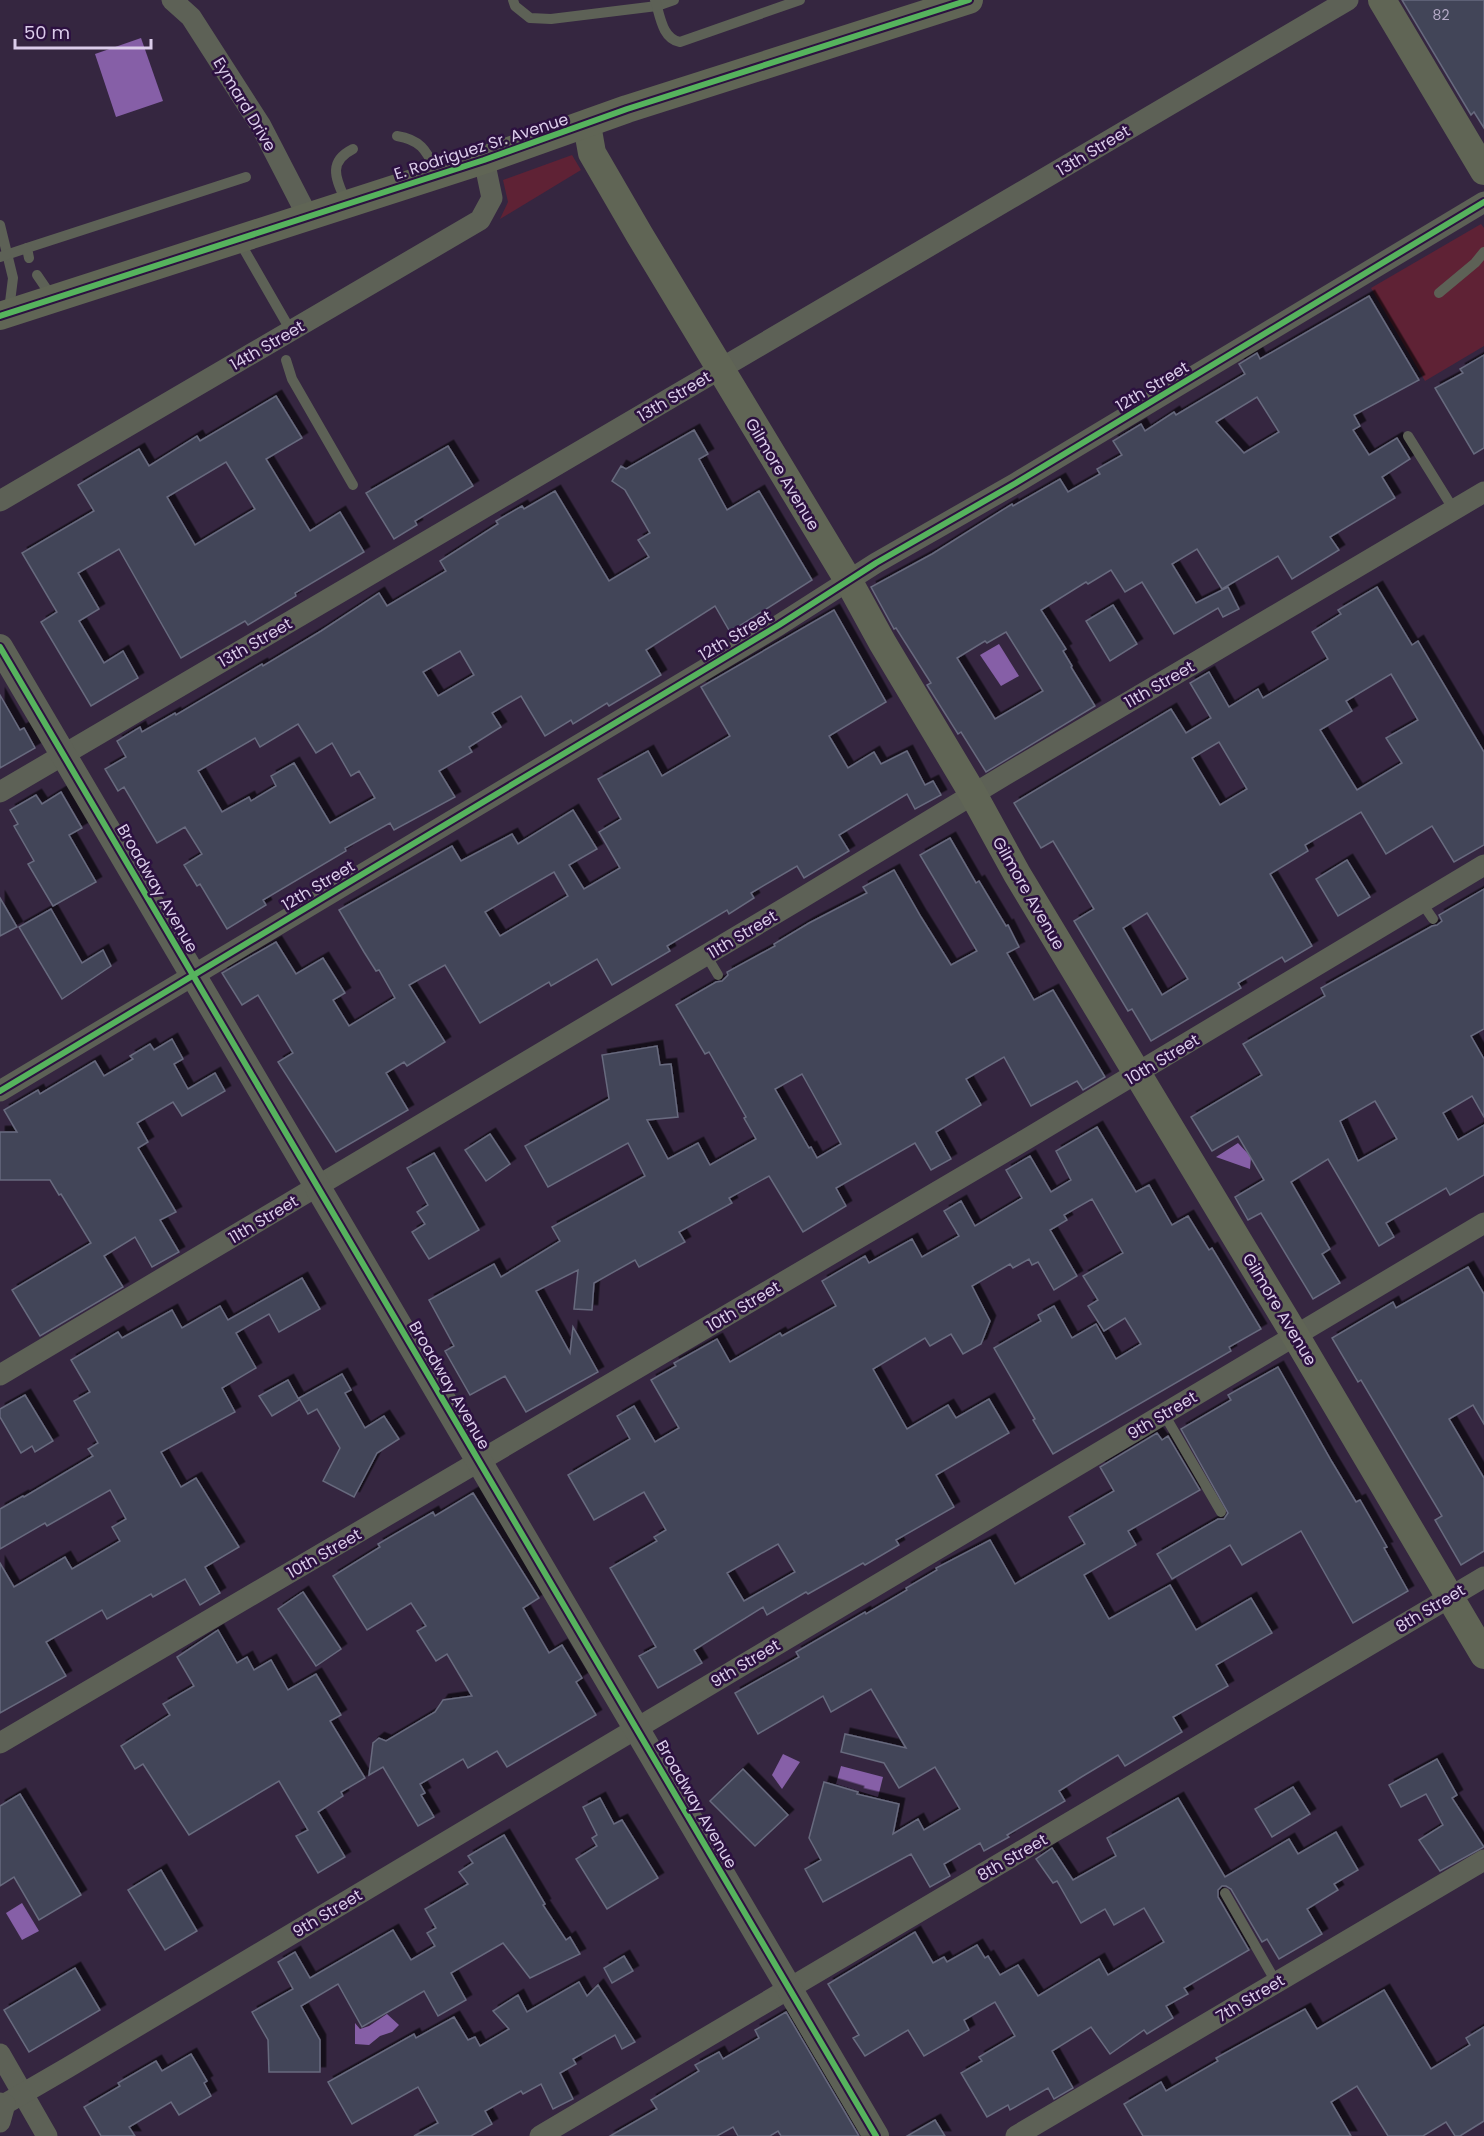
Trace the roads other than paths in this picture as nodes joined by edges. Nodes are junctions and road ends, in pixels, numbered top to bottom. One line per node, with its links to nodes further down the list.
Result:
1 (172, 0): 18 (street, Eymard Drive)
2 (513, 0): 8 (lane)
3 (674, 0): 8 (lane)
4 (800, 0): 8 (lane)
5 (969, 0): 9 (main road, E. Rodriguez Sr. Avenue)
6 (1348, 0): 29 (street, 13th Street)
7 (1382, 0): 13 (main road)
8 (656, 3)
9 (586, 125): 12 (main road, E. Rodriguez Sr. Avenue); 29 (main road, Gilmore Avenue)
10 (398, 136): 14 (lane)
11 (353, 149): 17 (lane)
12 (484, 160): 14 (main road, E. Rodriguez Sr. Avenue); 27 (street, 14th Street)
13 (1484, 171)
14 (439, 175): 17 (main road, E. Rodriguez Sr. Avenue)
15 (246, 177): 22 (lane)
16 (1484, 202): 35 (street, 12th Street)
17 (347, 204): 18 (main road, E. Rodriguez Sr. Avenue)
18 (308, 217): 20 (main road, E. Rodriguez Sr. Avenue)
19 (0, 225): 22 (lane)
20 (238, 239): 25 (main road, E. Rodriguez Sr. Avenue); 27 (lane)
21 (1484, 252): 24 (lane)
22 (4, 255): 26 (lane)
23 (37, 275): 25 (lane)
24 (1439, 293)
25 (54, 299): 26 (main road, E. Rodriguez Sr. Avenue)
26 (4, 315)
27 (291, 331): 33 (street, 14th Street)
28 (286, 360): 31 (lane)
29 (719, 369): 35 (main road, Gilmore Avenue); 37 (street, 13th Street)
30 (1408, 436): 34 (lane)
31 (353, 485)
32 (1484, 492): 34 (street, 11th Street)
33 (0, 501)
34 (1454, 510): 39 (street, 11th Street)
35 (848, 580): 39 (main road, Gilmore Avenue); 43 (street, 12th Street)
36 (0, 647): 37 (street, Broadway Avenue)
37 (63, 754): 38 (street, 13th Street); 43 (street, Broadway Avenue)
38 (0, 792)
39 (973, 794): 41 (street, 11th Street); 44 (main road, Gilmore Avenue)
40 (1484, 865): 44 (street, 10th Street)
41 (706, 955): 42 (lane); 46 (street, 11th Street)
42 (718, 975)
43 (193, 976): 45 (street, 12th Street); 46 (street, Broadway Avenue)
44 (1137, 1073): 48 (main road, Gilmore Avenue); 51 (street, 10th Street)
45 (0, 1091)
46 (317, 1186): 49 (street, 11th Street); 51 (street, Broadway Avenue)
47 (1484, 1223): 48 (street, 9th Street)
48 (1295, 1335): 50 (street, 9th Street); 54 (main road, Gilmore Avenue)
49 (0, 1375)
50 (1164, 1414): 52 (lane); 56 (street, 9th Street)
51 (479, 1462): 56 (street, Broadway Avenue); 57 (street, 10th Street)
52 (1221, 1512)
53 (1484, 1577): 54 (street, 8th Street)
54 (1449, 1596): 55 (main road, Gilmore Avenue); 61 (street, 8th Street)
55 (1484, 1655)
56 (637, 1728): 61 (street, Broadway Avenue); 63 (street, 9th Street)
57 (0, 1743)
58 (1484, 1860): 60 (street, 7th Street)
59 (1225, 1893): 60 (lane)
60 (1276, 1982): 68 (street, 7th Street)
61 (789, 1988): 66 (street, 8th Street); 67 (street, Broadway Avenue)
62 (0, 2054): 63 (street)
63 (24, 2093): 64 (street, 9th Street); 65 (street)
64 (2, 2110)
65 (48, 2136)
66 (540, 2136)
67 (876, 2136)
68 (1016, 2136)

